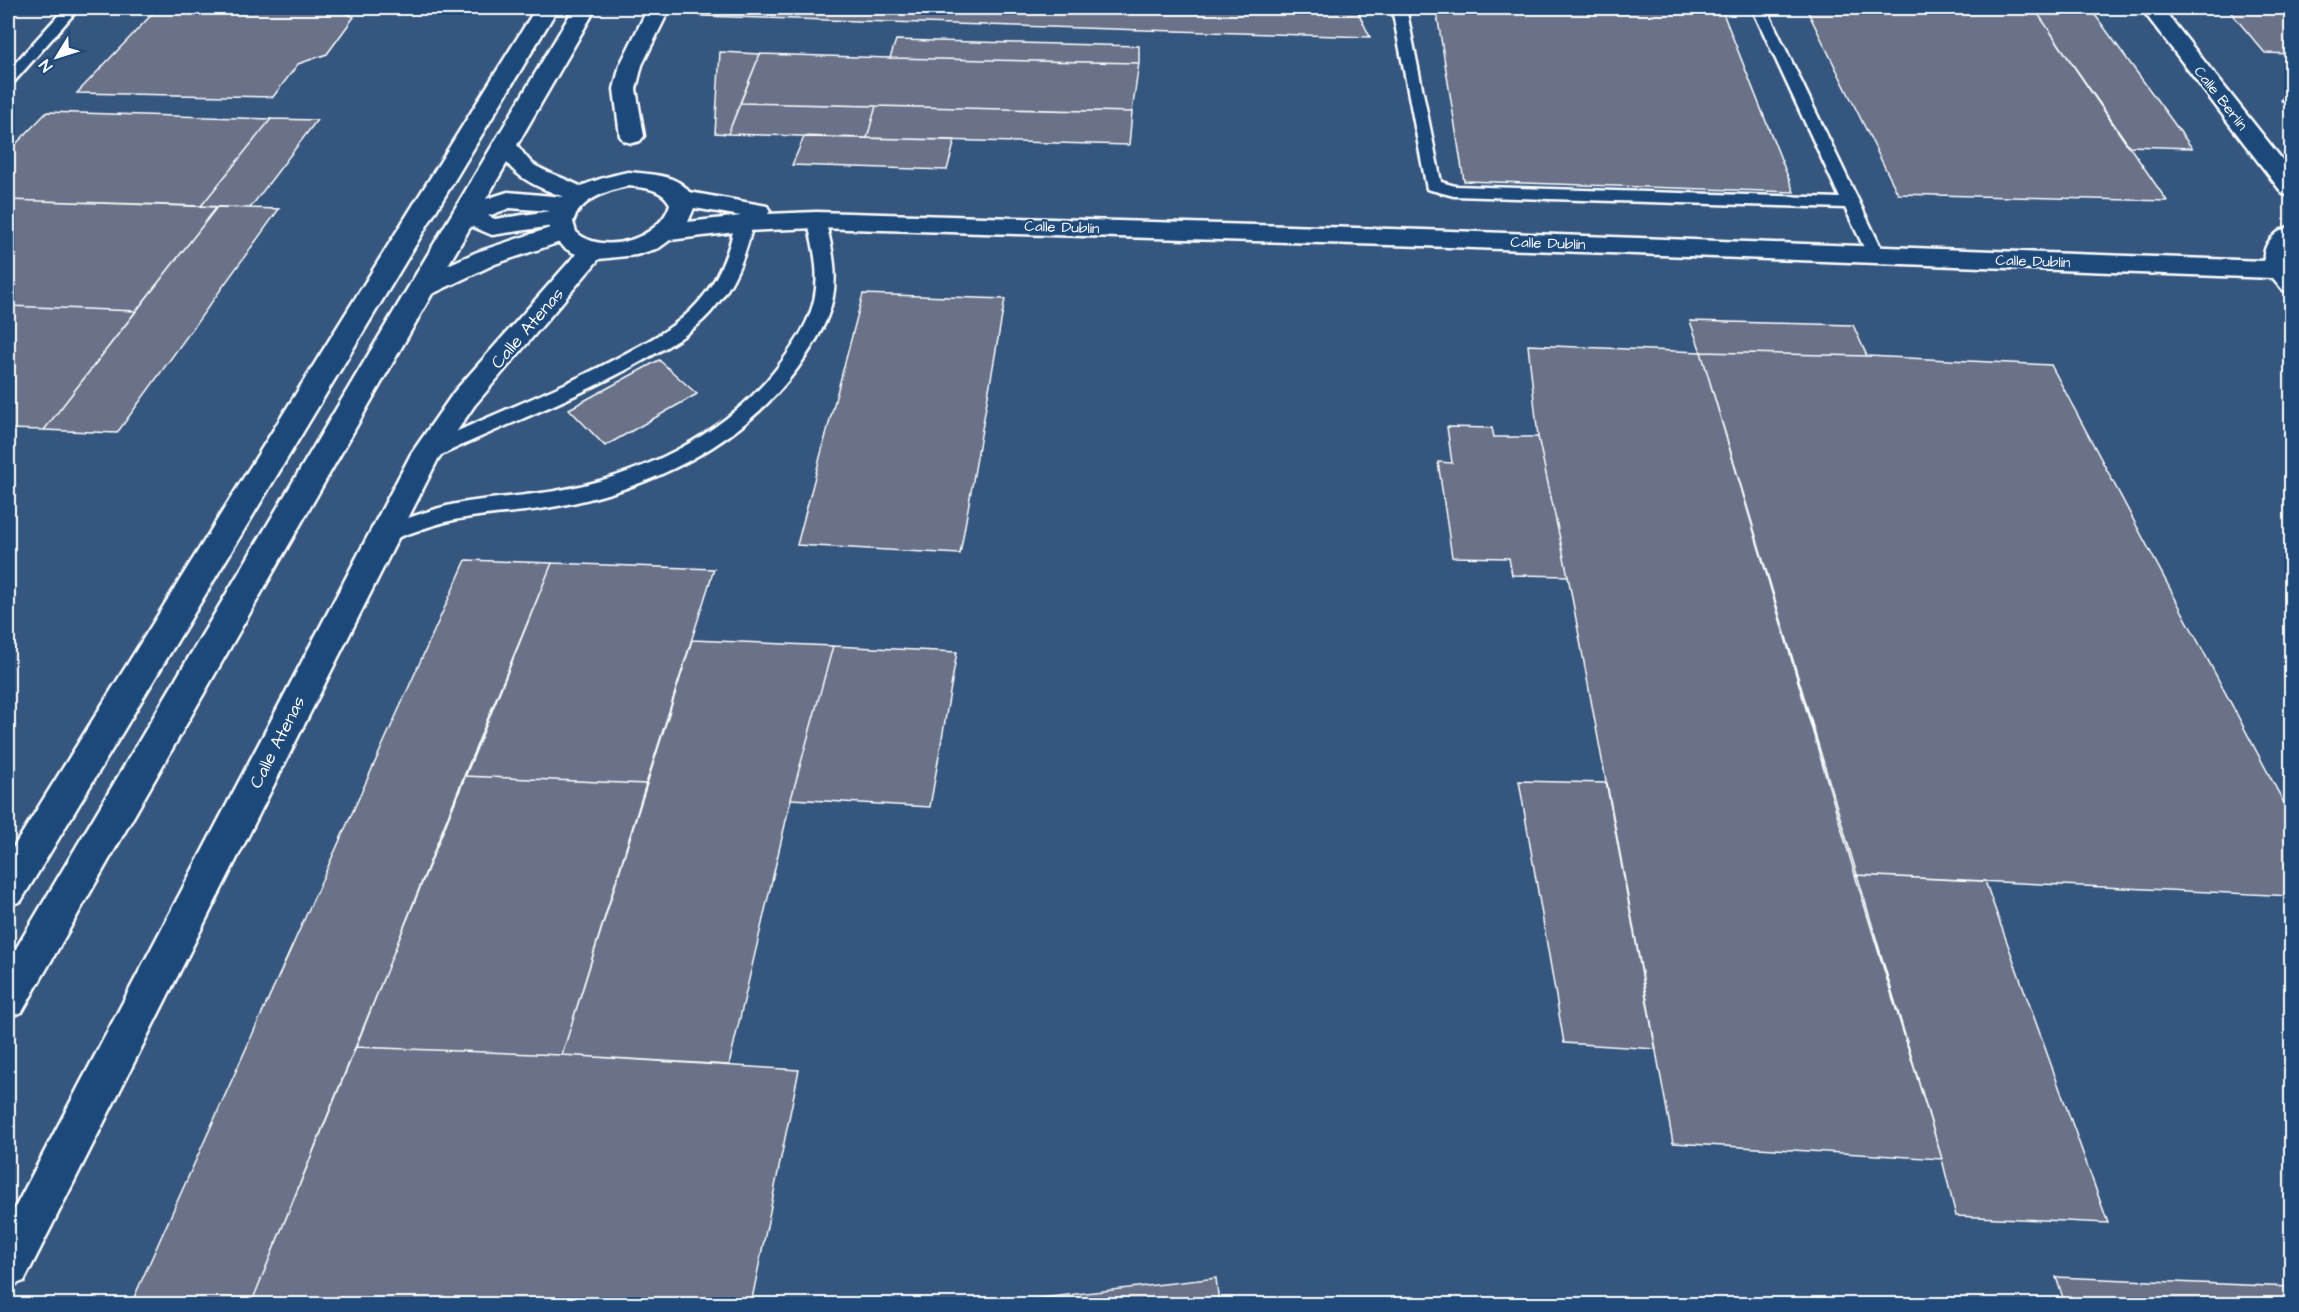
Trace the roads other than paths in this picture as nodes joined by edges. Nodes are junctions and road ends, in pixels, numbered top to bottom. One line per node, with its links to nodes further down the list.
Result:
1 (72, 8): 9 (lane)
2 (547, 8): 29 (street)
3 (563, 8): 18 (street)
4 (585, 8): 11 (street)
5 (659, 8): 10 (street)
6 (1400, 8): 16 (lane)
7 (1759, 8): 16 (lane)
8 (2151, 8): 14 (street, Calle Berlín)
9 (8, 80)
10 (632, 136): 12 (street); 13 (street)
11 (504, 145): 17 (street); 18 (street)
12 (613, 181): 13 (street); 17 (street)
13 (658, 181): 15 (street)
14 (2292, 189)
15 (681, 198): 19 (street, Calle Dublín); 21 (street)
16 (1851, 203): 24 (lane)
17 (569, 212): 18 (street); 23 (street); 26 (street)
18 (466, 215): 26 (street); 29 (street)
19 (816, 220): 20 (street, Calle Dublín); 24 (street, Calle Dublín); 28 (lane)
20 (744, 223): 21 (street, Calle Dublín); 27 (lane)
21 (666, 233): 23 (street)
22 (2292, 234): 25 (street)
23 (593, 250): 27 (street, Calle Atenas)
24 (1876, 256): 25 (street, Calle Dublín)
25 (2285, 277)
26 (420, 289): 31 (street)
27 (426, 454): 28 (street, Calle Atenas)
28 (384, 534): 32 (street, Calle Atenas)
29 (186, 599): 30 (street)
30 (8, 889)
31 (8, 998)
32 (8, 1265)

